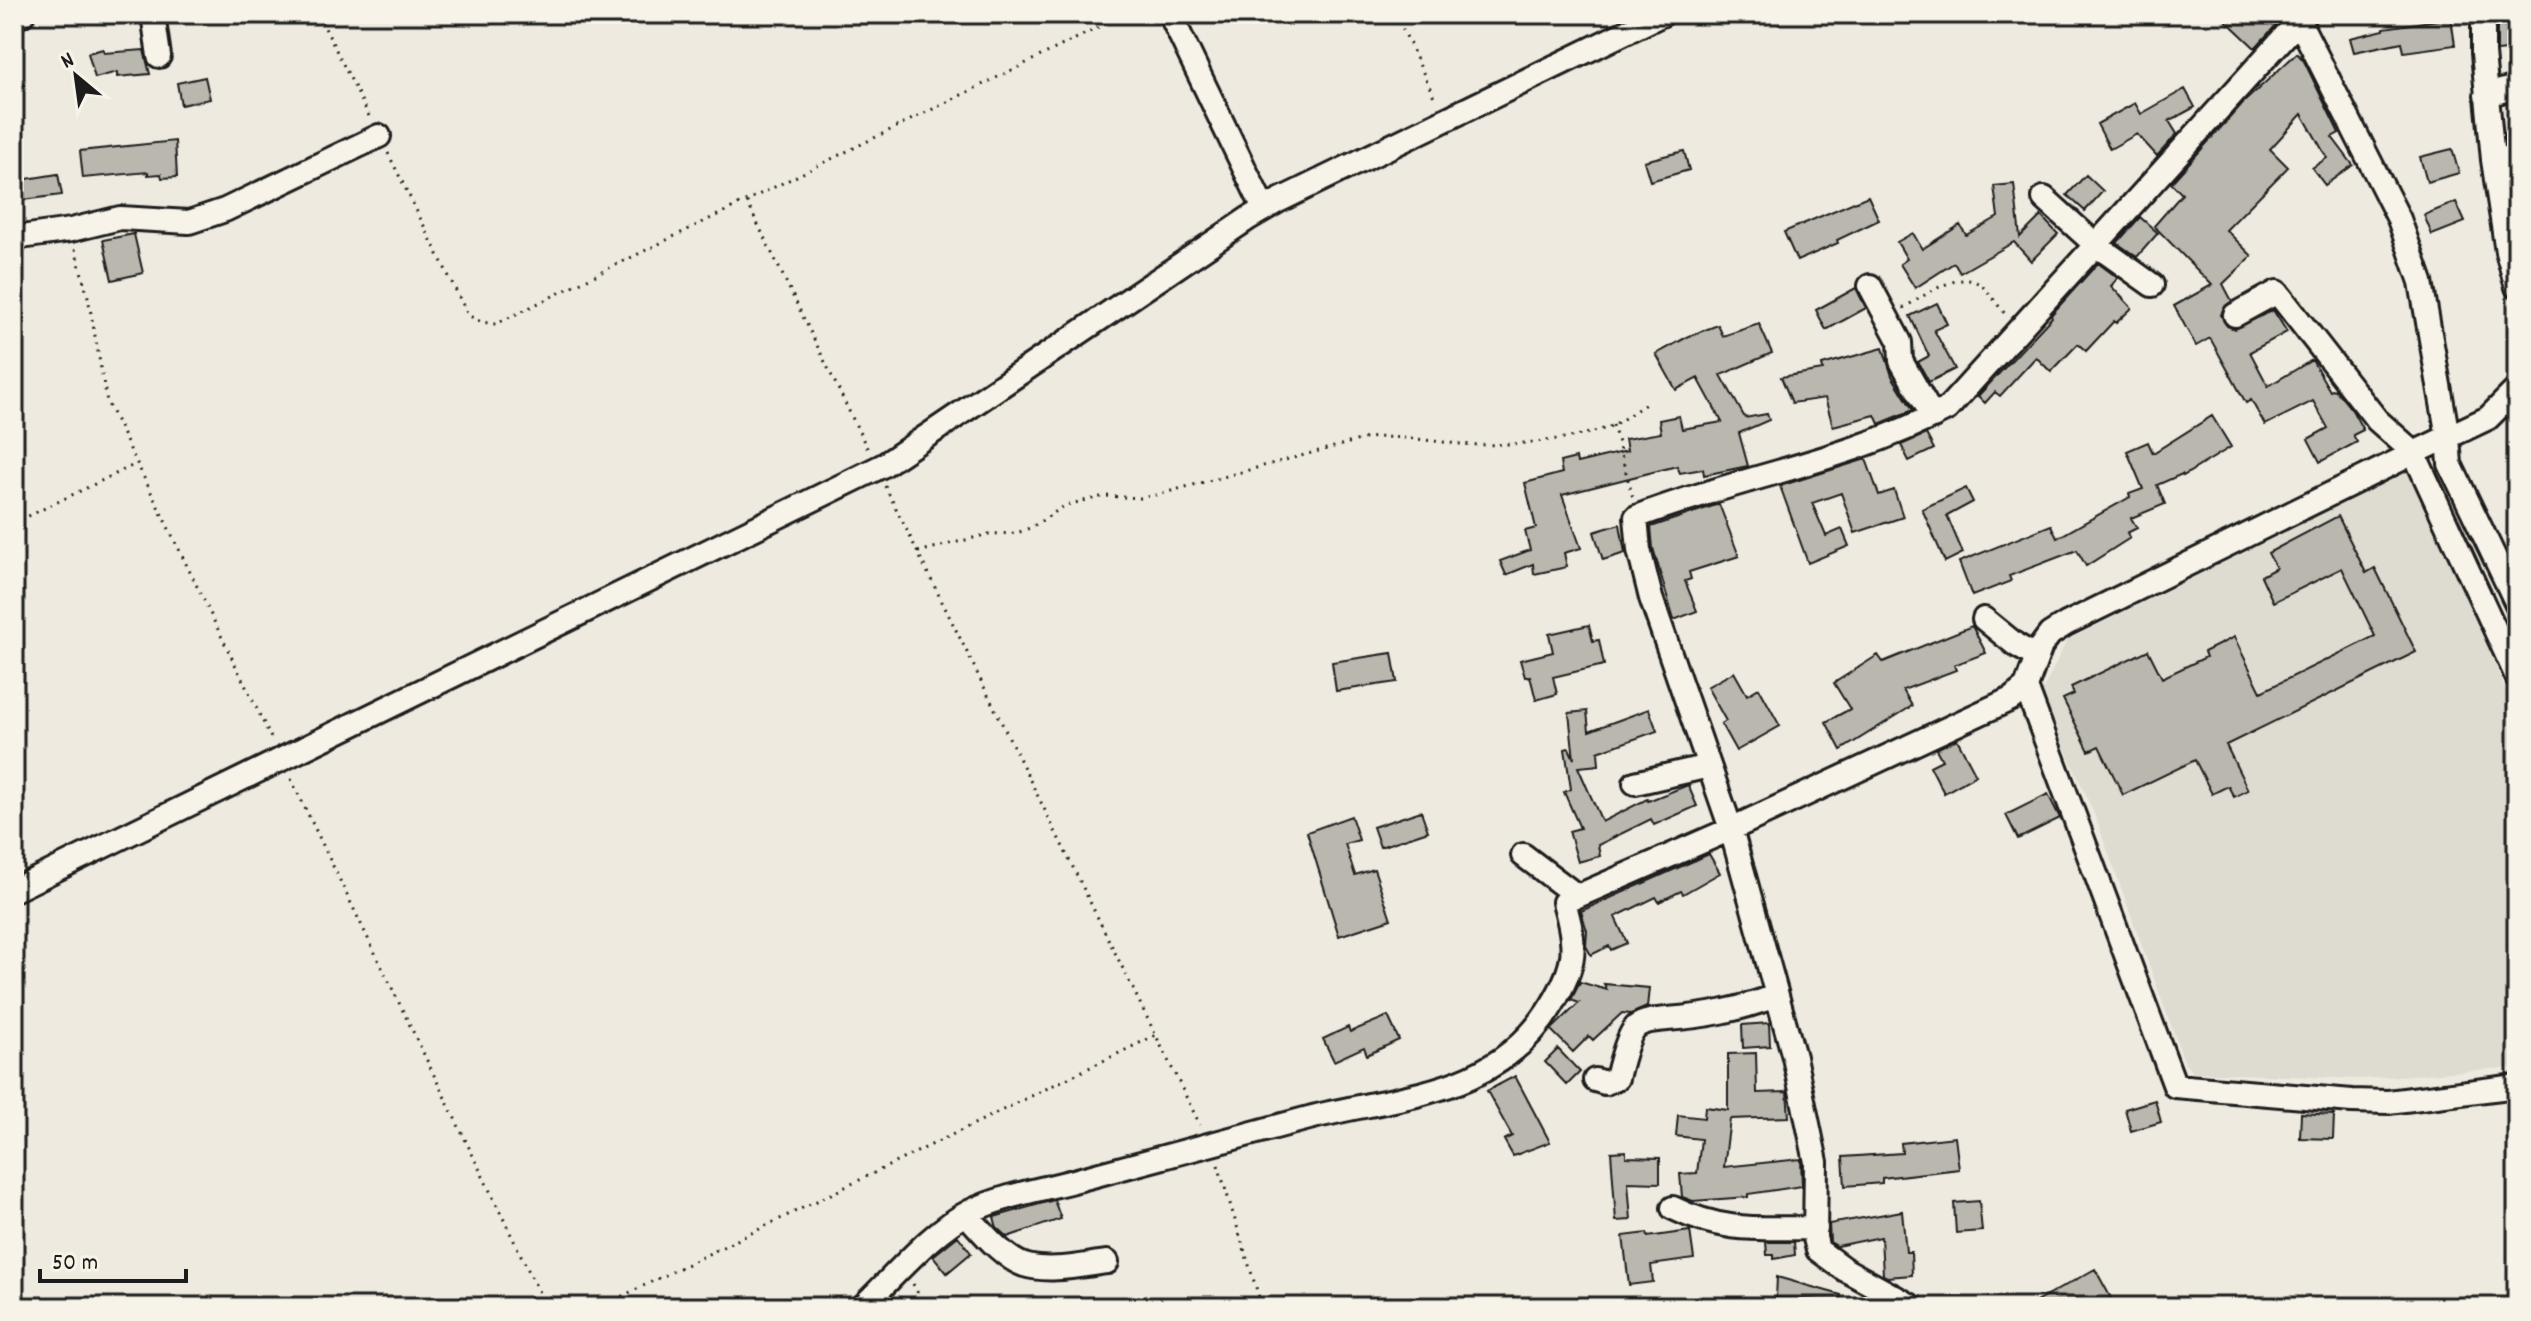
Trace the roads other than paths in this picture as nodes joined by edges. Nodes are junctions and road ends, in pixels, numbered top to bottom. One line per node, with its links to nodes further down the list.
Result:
1 (23, 14): 7 (street)
2 (153, 14): 8 (street)
3 (1170, 14): 15 (street)
4 (1663, 14): 15 (street)
5 (2483, 14): 10 (street)
6 (2302, 18): 17 (street); 24 (street)
7 (14, 19)
8 (159, 56)
9 (2517, 87): 10 (street)
10 (2486, 95): 13 (street)
11 (379, 136): 16 (street)
12 (2517, 156): 13 (street)
13 (2493, 160): 20 (street)
14 (2044, 198): 17 (street)
15 (1264, 209): 35 (street)
16 (14, 238)
17 (2096, 245): 18 (street); 23 (street)
18 (2152, 285)
19 (1870, 286): 23 (street)
20 (2517, 287)
21 (2235, 315): 25 (street)
22 (2517, 389): 24 (street)
23 (1933, 417): 31 (street)
24 (2448, 437): 25 (street); 26 (street)
25 (2414, 453): 28 (street); 29 (street)
26 (2517, 604)
27 (1984, 619): 28 (street)
28 (2037, 657): 30 (street)
29 (2517, 677)
30 (2026, 687): 33 (street); 39 (street)
31 (1709, 766): 32 (street); 33 (street)
32 (1635, 783)
33 (1731, 829): 36 (street); 37 (street)
34 (1523, 855): 36 (street)
35 (14, 890)
36 (1577, 896): 41 (street)
37 (1776, 996): 38 (street); 42 (street)
38 (1595, 1080)
39 (2517, 1086)
40 (1673, 1208): 42 (street)
41 (966, 1214): 43 (street); 44 (street)
42 (1816, 1228): 45 (street)
43 (1107, 1262)
44 (862, 1307)
45 (1913, 1307)

